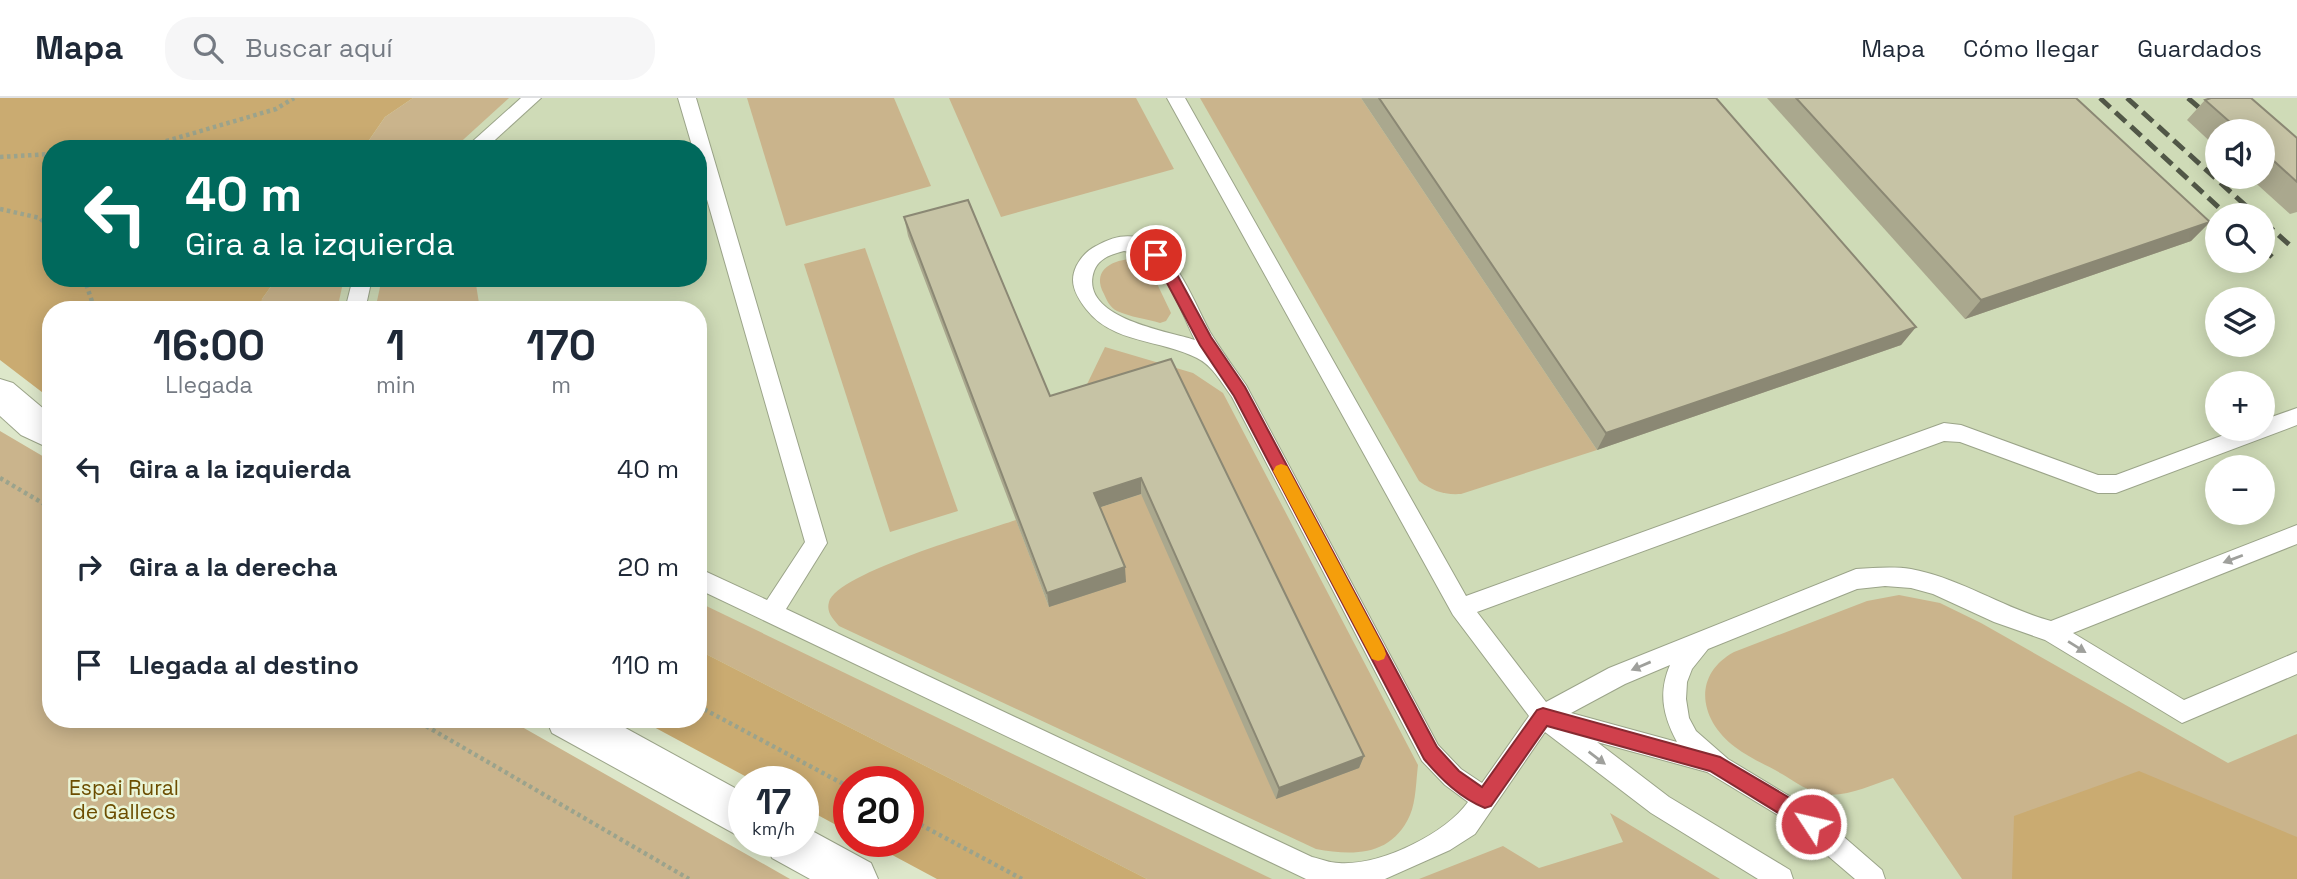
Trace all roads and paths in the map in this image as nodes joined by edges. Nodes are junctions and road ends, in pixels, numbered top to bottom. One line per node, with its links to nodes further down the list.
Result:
1 (294, 98): 5 (path)
2 (532, 98): 6 (lane)
3 (687, 98): 7 (lane)
4 (1176, 98): 21 (lane)
5 (170, 140)
6 (483, 140)
7 (699, 140)
8 (42, 155): 9 (path)
9 (0, 157)
10 (707, 167): 22 (lane)
11 (0, 209): 12 (path)
12 (42, 220)
13 (1218, 361): 13 (lane); 32 (lane)
14 (0, 394): 16 (street)
15 (2297, 416): 21 (lane)
16 (42, 428)
17 (0, 478): 18 (path)
18 (42, 503)
19 (2297, 534): 23 (lane, one-way to 23)
20 (707, 582): 22 (lane)
21 (1461, 608): 27 (lane)
22 (771, 612): 32 (lane)
23 (2051, 631): 24 (lane); 25 (lane, one-way to 25)
24 (1704, 640): 27 (lane, one-way to 27); 30 (lane)
25 (2297, 663)
26 (707, 711): 31 (path)
27 (1543, 716): 30 (lane); 32 (lane); 39 (lane, one-way to 39)
28 (429, 728): 36 (path)
29 (583, 728): 33 (street)
30 (1714, 763): 40 (lane)
31 (833, 778)
32 (1485, 799)
33 (728, 808)
34 (924, 827): 38 (path)
35 (815, 857): 37 (street)
36 (689, 879)
37 (855, 879)
38 (1022, 879)
39 (1781, 879)
40 (1873, 879)

